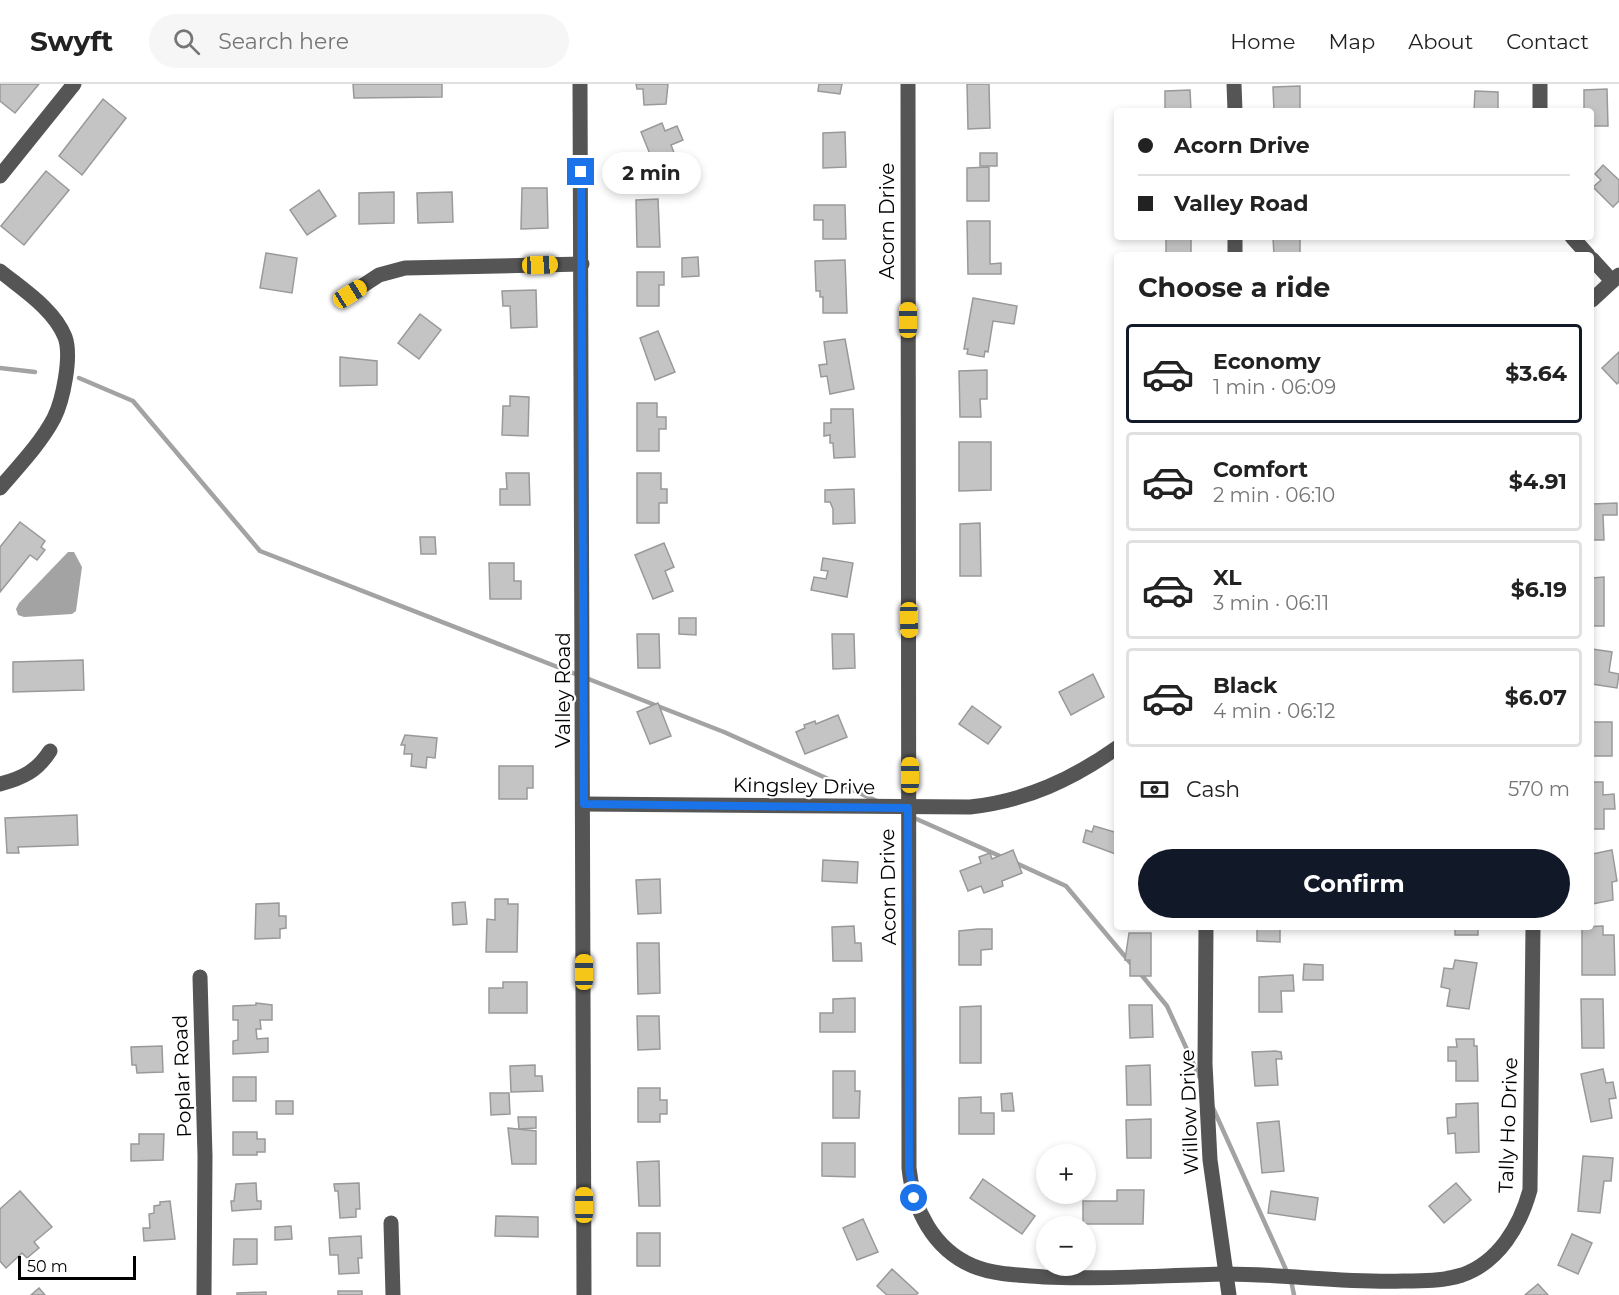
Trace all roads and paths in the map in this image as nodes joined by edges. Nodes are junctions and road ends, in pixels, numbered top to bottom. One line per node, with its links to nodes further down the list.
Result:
1 (74, 84): 8 (street)
2 (580, 84): 12 (street, Valley Road)
3 (908, 84): 22 (street, Acorn Drive)
4 (1234, 84): 6 (street)
5 (1540, 84): 7 (street)
6 (1235, 108)
7 (1540, 108)
8 (0, 176)
9 (1575, 240): 10 (street)
10 (1585, 252)
11 (1594, 261): 14 (street)
12 (582, 264): 15 (street); 21 (street, Valley Road)
13 (0, 271): 17 (street)
14 (1615, 278): 16 (street)
15 (350, 294)
16 (1594, 298)
17 (0, 488)
18 (1114, 750): 22 (street, Kingsley Drive)
19 (50, 751): 20 (street)
20 (0, 784)
21 (584, 804): 22 (street, Kingsley Drive); 30 (street, Valley Road)
22 (908, 808): 27 (street, Acorn Drive)
23 (1206, 930): 27 (street, Willow Drive)
24 (1533, 930): 27 (street, Tally Ho Drive)
25 (200, 977): 28 (street, Poplar Road)
26 (391, 1223): 29 (street)
27 (1226, 1274): 31 (street, Willow Drive)
28 (204, 1295)
29 (393, 1295)
30 (584, 1295)
31 (1229, 1295)

